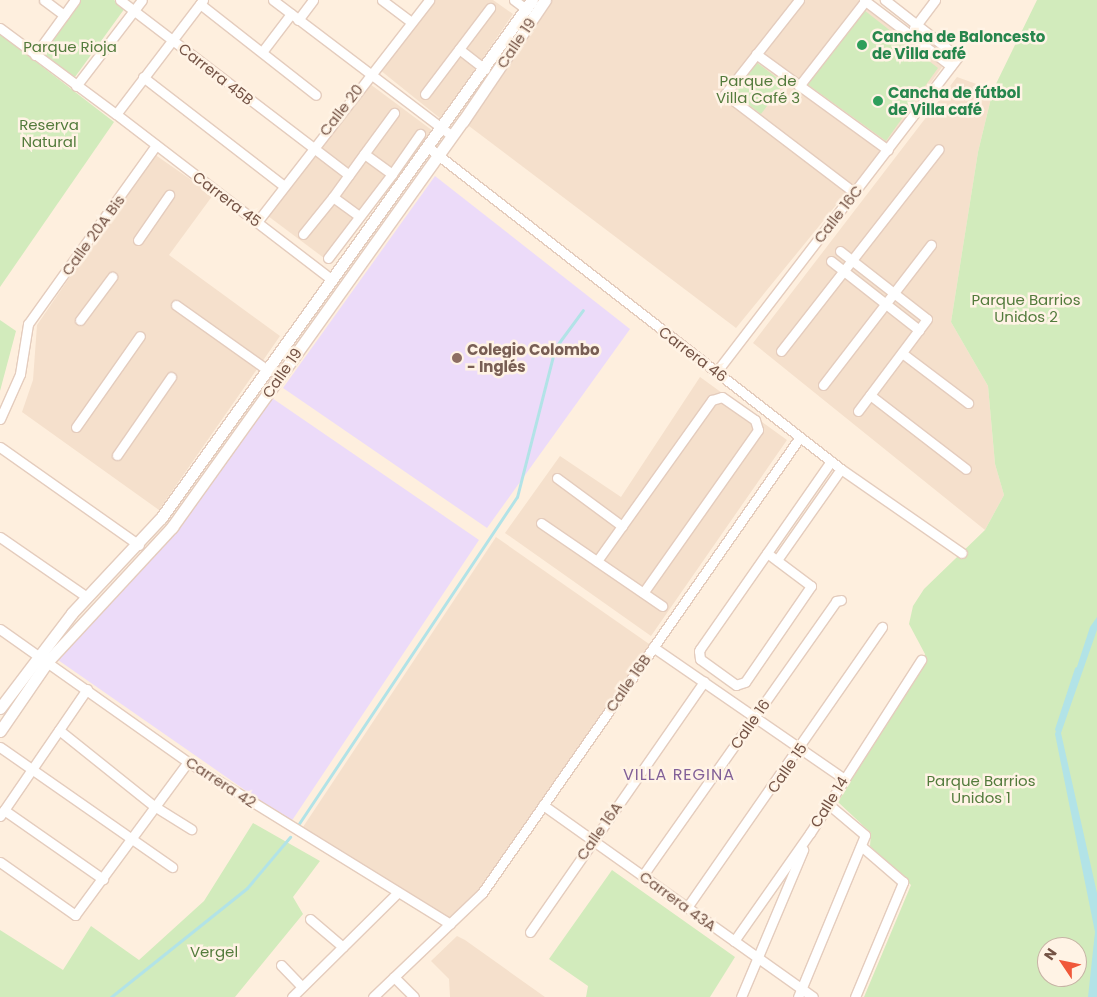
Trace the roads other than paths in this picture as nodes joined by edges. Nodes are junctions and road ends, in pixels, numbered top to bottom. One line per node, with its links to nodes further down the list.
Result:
1 (44, 0): 19 (street)
2 (75, 0): 19 (street)
3 (120, 0): 18 (street, Carrera 45B)
4 (142, 0): 18 (street)
5 (273, 0): 20 (street)
6 (313, 0): 20 (street)
7 (382, 0): 21 (street)
8 (429, 0): 21 (street, Calle 20)
9 (514, 0): 16 (street)
10 (545, 0): 40 (main road, Calle 19)
11 (799, 0): 28 (street)
12 (865, 0): 24 (street); 35 (street)
13 (885, 0): 22 (street)
14 (935, 0): 22 (street)
15 (202, 2): 25 (street); 27 (street)
16 (529, 5): 31 (main road, Calle 19)
17 (490, 8): 26 (street)
18 (134, 11): 25 (street, Carrera 45B); 34 (street)
19 (64, 14): 29 (street)
20 (295, 17): 27 (street); 32 (street)
21 (411, 22): 32 (street, Calle 20)
22 (917, 25): 24 (street); 30 (street, Calle 16C)
23 (0, 28): 29 (street, Carrera 45)
24 (910, 35): 30 (street)
25 (172, 40): 33 (street); 43 (street, Carrera 45B)
26 (459, 49): 31 (street); 36 (street)
27 (262, 52): 37 (street)
28 (756, 54): 35 (street); 51 (street)
29 (35, 55): 34 (street, Carrera 45)
30 (951, 66): 45 (street, Calle 16C)
31 (485, 69): 40 (main road, Calle 19)
32 (369, 74): 40 (street); 43 (street, Calle 20)
33 (143, 77): 39 (street); 50 (street)
34 (76, 86): 39 (street, Carrera 45)
35 (799, 86): 45 (street)
36 (426, 94)
37 (316, 95)
38 (394, 113): 47 (street)
39 (119, 116): 42 (street, Carrera 45)
40 (447, 133): 46 (main road, Calle 19)
41 (420, 134): 48 (street)
42 (156, 145): 57 (street, Carrera 45); 83 (street, Calle 20A Bis)
43 (312, 148): 49 (street, Carrera 45B); 50 (street, Calle 20)
44 (939, 149): 63 (street)
45 (888, 150): 51 (street, Calle 16C)
46 (433, 152): 55 (main road, Calle 19); 77 (street, Carrera 46); 109 (main road, Calle 19)
47 (364, 154): 48 (street); 49 (street)
48 (392, 174): 54 (street)
49 (349, 175): 53 (street)
50 (284, 186): 57 (street, Calle 20)
51 (855, 193): 77 (street, Calle 16C)
52 (169, 195): 59 (street)
53 (333, 197): 56 (street); 58 (street)
54 (374, 197): 55 (street); 56 (street)
55 (387, 205): 67 (main road, Calle 19)
56 (359, 216): 62 (street)
57 (258, 222): 67 (street, Carrera 45)
58 (303, 234)
59 (138, 240)
60 (931, 246): 68 (street)
61 (840, 250): 63 (street)
62 (328, 258)
63 (852, 260): 65 (street); 68 (street)
64 (831, 261): 65 (street)
65 (844, 271): 69 (street); 74 (street)
66 (112, 277): 71 (street)
67 (332, 280): 76 (main road, Calle 19)
68 (894, 293): 69 (street); 72 (street)
69 (886, 303): 72 (street); 79 (street)
70 (176, 305): 76 (street)
71 (80, 320)
72 (920, 330): 75 (street)
73 (140, 336): 84 (street)
74 (781, 352)
75 (902, 353): 80 (street); 81 (street)
76 (269, 371): 95 (main road, Calle 19)
77 (717, 371): 85 (street, Carrera 46)
78 (171, 377): 87 (street)
79 (823, 385)
80 (870, 395): 82 (street); 90 (street)
81 (968, 403)
82 (858, 411)
83 (0, 419)
84 (76, 427)
85 (800, 437): 88 (street, Carrera 46); 106 (street, Calle 16B)
86 (0, 447): 95 (street)
87 (117, 455)
88 (831, 461): 89 (street, Carrera 46); 96 (street)
89 (841, 469): 97 (street, Carrera 46); 98 (street)
90 (966, 470)
91 (557, 478): 93 (street)
92 (541, 523): 99 (street)
93 (622, 526): 99 (street); 100 (street)
94 (0, 537): 101 (street)
95 (139, 545): 101 (main road, Calle 19)
96 (767, 553): 98 (street); 98 (street)
97 (962, 553)
98 (777, 560)
99 (597, 561): 100 (street)
100 (643, 593): 103 (street)
101 (87, 597): 107 (main road, Calle 19)
102 (841, 600): 113 (street, Calle 16)
103 (662, 606)
104 (882, 627): 117 (street, Calle 15)
105 (0, 629): 107 (street, Carrera 42)
106 (654, 648): 110 (street); 122 (street, Calle 16B)
107 (37, 654): 109 (street, Carrera 42); 112 (main road, Calle 19)
108 (921, 660): 120 (street, Calle 14)
109 (48, 661): 111 (street, Carrera 42); 115 (main road, Calle 19)
110 (704, 682): 113 (street); 128 (street, Calle 16A)
111 (87, 689): 114 (street); 118 (street, Carrera 42)
112 (0, 708)
113 (755, 718): 117 (street); 132 (street, Calle 16)
114 (59, 730): 119 (street); 123 (street)
115 (0, 731)
116 (0, 748): 119 (street)
117 (800, 749): 120 (street); 135 (street, Calle 15)
118 (188, 762): 123 (street); 134 (street, Carrera 42)
119 (32, 770): 124 (street); 127 (street)
120 (844, 779): 121 (street, Calle 14)
121 (828, 804): 126 (street, Calle 14); 129 (street)
122 (543, 805): 128 (street, Carrera 43A); 137 (street, Calle 16B)
123 (154, 806): 125 (street); 127 (street)
124 (2, 813): 133 (street)
125 (191, 829)
126 (810, 833): 139 (street, Calle 14); 141 (street)
127 (131, 840): 131 (street); 133 (street)
128 (593, 840): 132 (street, Carrera 43A); 138 (street, Calle 16A)
129 (860, 846): 145 (street); 152 (street)
130 (0, 862): 133 (street)
131 (172, 868)
132 (643, 875): 135 (street, Carrera 43A)
133 (103, 879)
134 (398, 892): 137 (street, Carrera 42); 140 (street)
135 (688, 906): 139 (street, Carrera 43A)
136 (310, 918): 140 (street)
137 (450, 924): 143 (street, Calle 16B)
138 (530, 932)
139 (734, 941): 141 (street, Carrera 43A)
140 (343, 947): 144 (street)
141 (758, 959): 145 (street, Carrera 43A); 149 (street)
142 (281, 965): 144 (street)
143 (394, 977): 147 (street, Calle 16B); 148 (street)
144 (302, 987): 146 (street)
145 (802, 988): 150 (street); 151 (street, Carrera 43A)
146 (292, 997)
147 (374, 997)
148 (414, 997)
149 (741, 997)
150 (798, 997)
151 (813, 997)
152 (855, 997)

